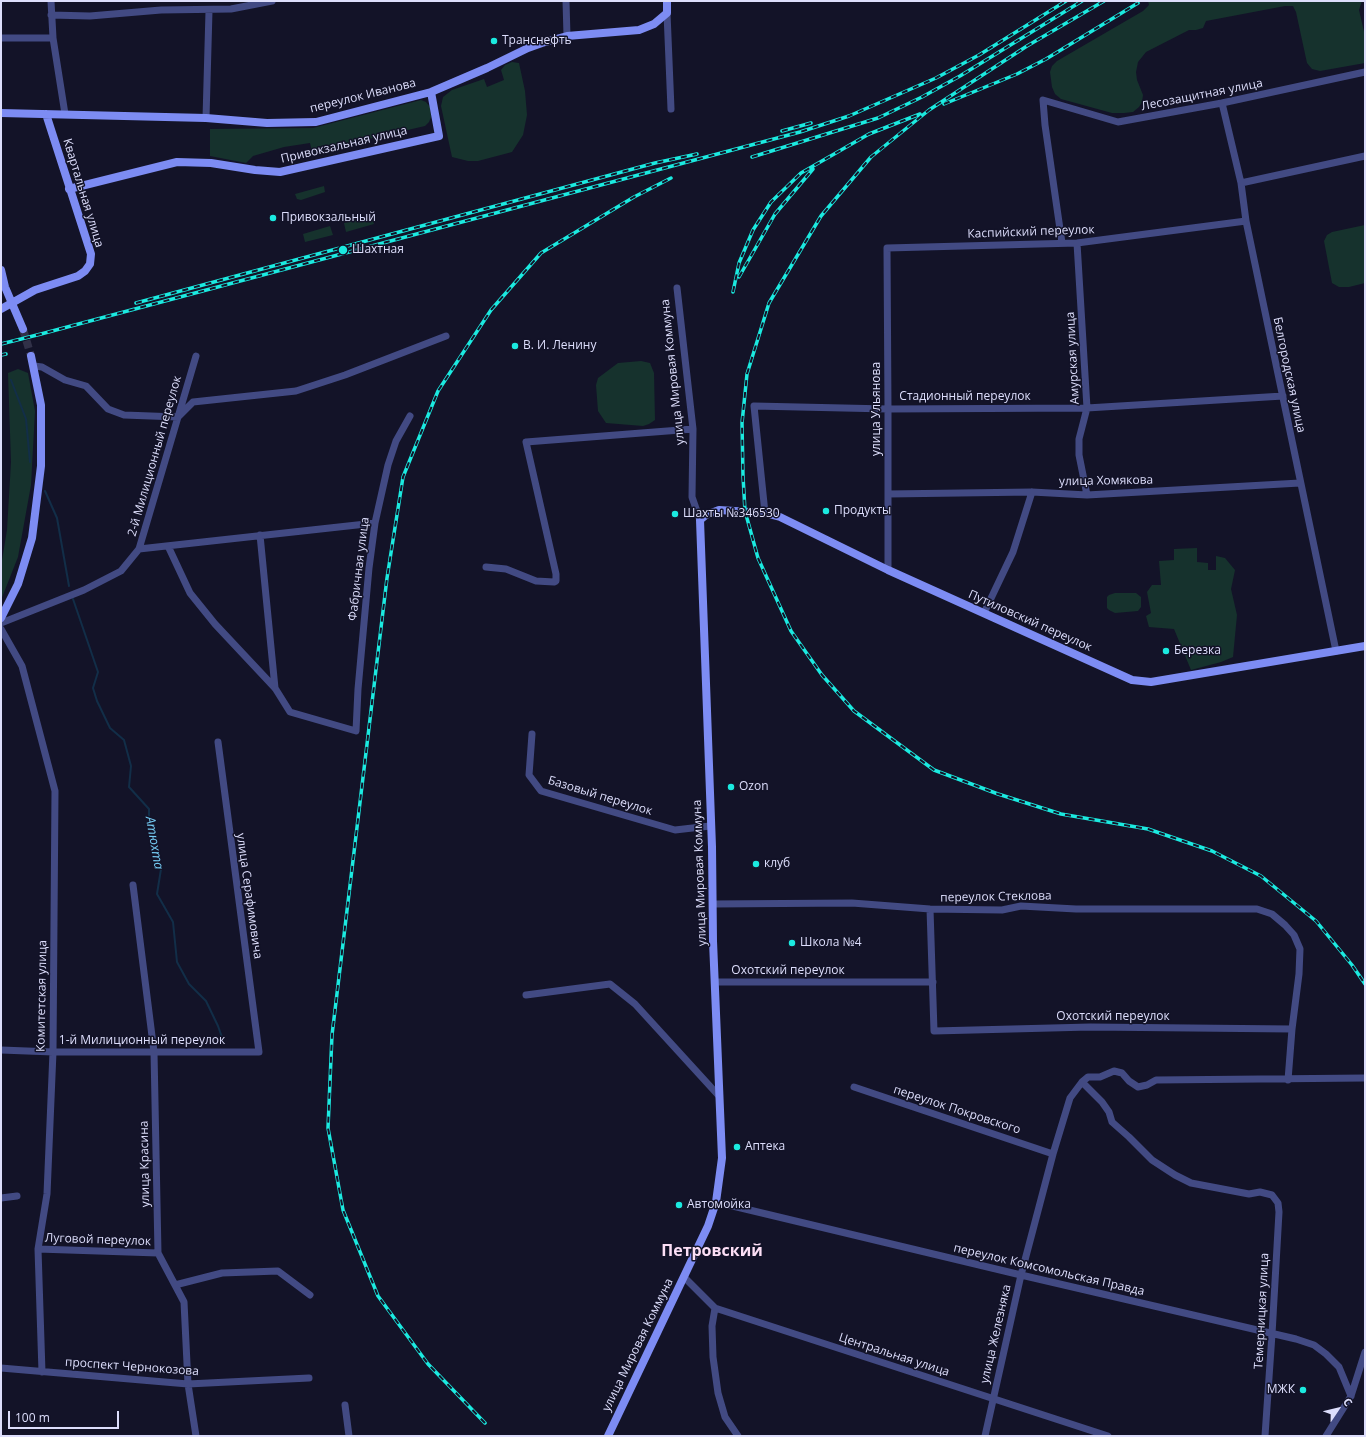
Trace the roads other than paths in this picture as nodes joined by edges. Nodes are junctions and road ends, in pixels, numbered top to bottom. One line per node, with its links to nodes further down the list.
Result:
1 (51, 1): 7 (street)
2 (272, 1): 5 (street)
3 (566, 1): 8 (street)
4 (667, 1): 6 (main road)
5 (208, 10): 7 (street); 18 (street)
6 (666, 13): 8 (main road, переулок Иванова); 14 (street)
7 (52, 15): 10 (street)
8 (567, 36): 12 (main road, переулок Иванова)
9 (1, 38): 10 (street)
10 (53, 38): 17 (street)
11 (1365, 72): 13 (street, Лесозащитная улица)
12 (431, 92): 18 (main road, переулок Иванова); 21 (main road, Привокзальная улица)
13 (1222, 103): 20 (street, Белгородская улица); 23 (street, Лесозащитная улица)
14 (671, 109)
15 (1, 113): 16 (main road, переулок Иванова)
16 (46, 114): 17 (main road, переулок Иванова); 21 (main road, Квартальная улица)
17 (65, 114): 18 (main road, переулок Иванова)
18 (206, 118)
19 (1365, 156): 20 (street)
20 (1241, 183): 22 (street, Белгородская улица)
21 (69, 189): 28 (main road, Квартальная улица)
22 (1246, 221): 24 (street, Каспийский переулок); 35 (street, Белгородская улица)
23 (1062, 243): 24 (street, Каспийский переулок); 25 (street, Каспийский переулок)
24 (1077, 243): 36 (street, Амурская улица)
25 (887, 248): 37 (street, улица Ульянова)
26 (1, 270): 28 (main road)
27 (677, 288): 40 (street, улица Мировая Коммуна)
28 (12, 303): 29 (main road); 30 (main road)
29 (1, 309)
30 (23, 329)
31 (446, 336): 39 (street)
32 (31, 356): 34 (main road)
33 (196, 356): 39 (street, 2-й Милиционный переулок)
34 (34, 366): 39 (street); 54 (main road)
35 (1283, 396): 36 (street, Стадионный переулок); 41 (street, Белгородская улица)
36 (1087, 408): 37 (street, Стадионный переулок); 44 (street, Амурская улица)
37 (888, 409): 43 (street, улица Ульянова); 45 (street, Стадионный переулок)
38 (410, 416): 47 (street, Фабричная улица)
39 (178, 417): 50 (street, 2-й Милиционный переулок)
40 (693, 429): 46 (street, улица Мировая Коммуна); 51 (street)
41 (1300, 484): 44 (street, улица Хомякова); 58 (street, Белгородская улица)
42 (1032, 492): 43 (street, улица Хомякова); 44 (street, улица Хомякова); 53 (street)
43 (888, 494): 52 (street, улица Ульянова)
44 (1087, 495)
45 (765, 513): 46 (main road, Путиловский переулок); 52 (main road, Путиловский переулок)
46 (700, 520): 62 (main road, улица Мировая Коммуна)
47 (375, 523): 48 (street); 59 (street, Фабричная улица)
48 (260, 535): 49 (street); 59 (street)
49 (168, 546): 50 (street); 59 (street)
50 (139, 549): 55 (street, 2-й Милиционный переулок)
51 (486, 567)
52 (888, 570): 53 (main road, Путиловский переулок)
53 (984, 613): 58 (main road, Путиловский переулок)
54 (1, 618)
55 (1, 623)
56 (1, 629): 71 (street, Комитетская улица)
57 (1365, 646): 58 (main road, Путиловский переулок)
58 (1336, 651)
59 (275, 688)
60 (532, 734): 62 (street, Базовый переулок)
61 (218, 742): 73 (street, улица Серафимовича)
62 (710, 826): 64 (main road, улица Мировая Коммуна)
63 (133, 885): 72 (street, улица Красина)
64 (713, 904): 65 (street, переулок Стеклова); 66 (main road, улица Мировая Коммуна)
65 (930, 909): 67 (street); 69 (street, переулок Стеклова)
66 (715, 982): 67 (street, Охотский переулок); 78 (main road, улица Мировая Коммуна)
67 (933, 982): 69 (street, Охотский переулок)
68 (526, 995): 78 (street)
69 (1292, 1029): 75 (street)
70 (1, 1050): 71 (street, 1-й Милиционный переулок)
71 (53, 1052): 72 (street, 1-й Милиционный переулок); 83 (street, Комитетская улица)
72 (154, 1052): 73 (street, 1-й Милиционный переулок); 84 (street, улица Красина)
73 (259, 1052)
74 (1364, 1078): 75 (street)
75 (1288, 1080): 76 (street)
76 (1082, 1082): 79 (street, улица Железняка); 90 (street, Темерницкая улица)
77 (854, 1087): 79 (street, переулок Покровского)
78 (719, 1096): 82 (main road, улица Мировая Коммуна)
79 (1053, 1154): 85 (street, улица Железняка)
80 (17, 1196): 81 (street)
81 (1, 1198)
82 (716, 1202): 85 (street, переулок Комсомольская Правда); 86 (main road, улица Мировая Коммуна)
83 (38, 1249): 84 (street, Луговой переулок); 93 (street, Комитетская улица)
84 (158, 1252): 87 (street, улица Красина)
85 (1021, 1275): 90 (street, переулок Комсомольская Правда); 97 (street, улица Железняка)
86 (684, 1277): 89 (street, Центральная улица); 101 (main road, улица Мировая Коммуна)
87 (175, 1285): 88 (street); 95 (street, улица Красина)
88 (310, 1295)
89 (715, 1308): 97 (street, Центральная улица); 102 (street)
90 (1272, 1334): 96 (street, переулок Комсомольская Правда); 105 (street, Темерницкая улица)
91 (1365, 1352): 96 (street)
92 (1, 1368): 93 (street, проспект Чернокозова)
93 (42, 1372): 95 (street, проспект Чернокозова)
94 (309, 1378): 95 (street, проспект Чернокозова)
95 (188, 1384): 99 (street, улица Красина)
96 (1351, 1396): 106 (street)
97 (993, 1399): 103 (street, улица Железняка); 104 (street, Центральная улица)
98 (345, 1405): 100 (street)
99 (196, 1436)
100 (349, 1436)
101 (608, 1436)
102 (738, 1436)
103 (986, 1436)
104 (1108, 1436)
105 (1265, 1436)
106 (1326, 1436)

